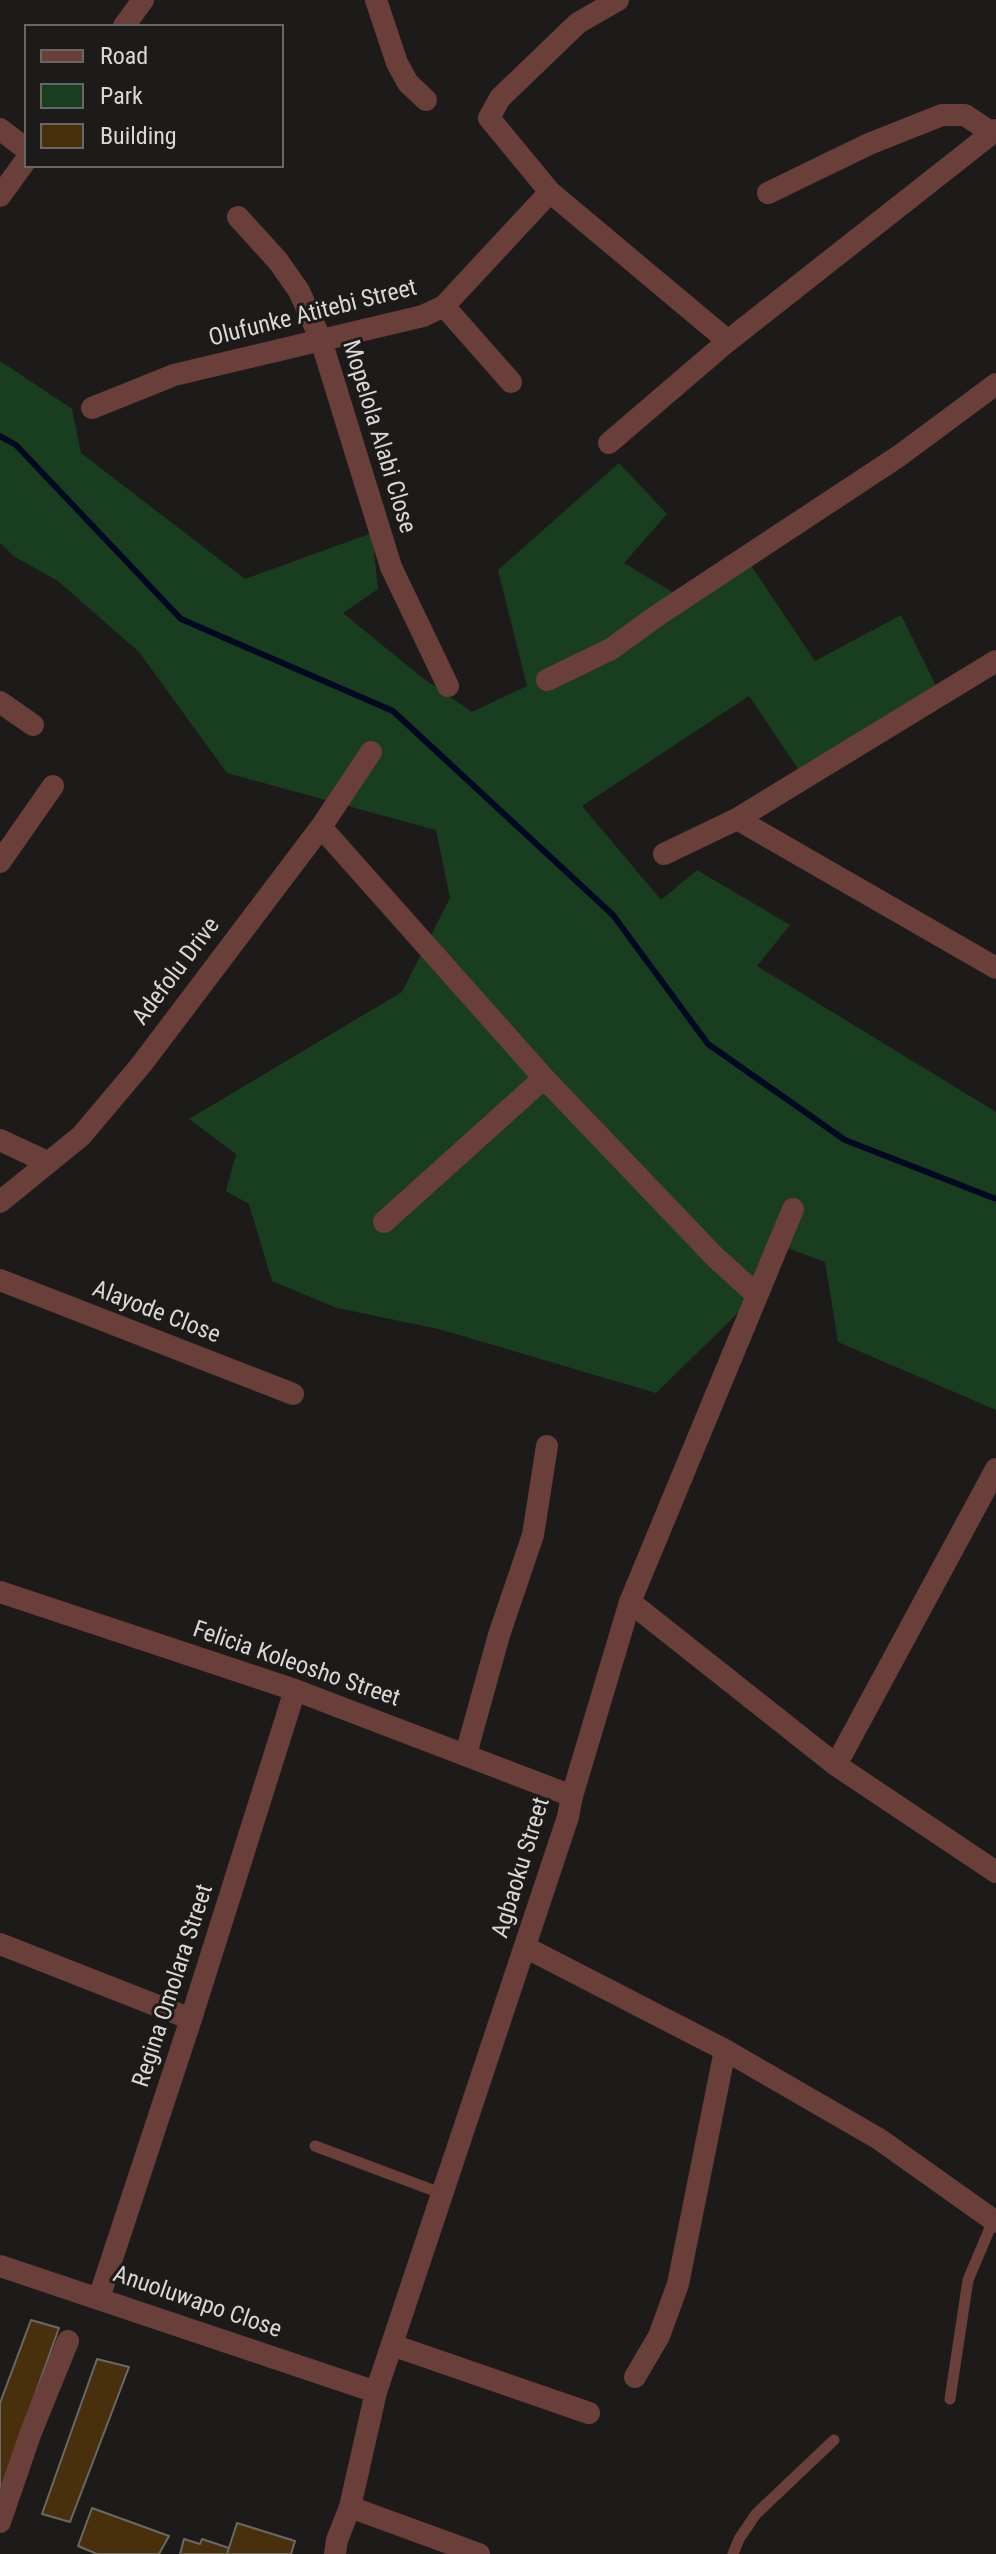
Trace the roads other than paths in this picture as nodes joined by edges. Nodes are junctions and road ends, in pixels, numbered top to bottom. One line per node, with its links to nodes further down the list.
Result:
1 (143, 0): 4 (street)
2 (376, 0): 5 (street)
3 (618, 0): 10 (street)
4 (125, 24)
5 (426, 100)
6 (0, 129): 8 (street)
7 (994, 131): 11 (street); 16 (street)
8 (24, 147)
9 (24, 163): 12 (street)
10 (550, 192): 14 (street, Olufunke Atitebi Street); 16 (street)
11 (768, 193)
12 (0, 196)
13 (238, 217): 15 (street, Mopelola Alabi Close)
14 (444, 306): 15 (street, Olufunke Atitebi Street); 17 (street)
15 (321, 340): 19 (street, Olufunke Atitebi Street); 23 (street, Mopelola Alabi Close)
16 (728, 341): 20 (street)
17 (511, 382)
18 (996, 384): 22 (street)
19 (92, 408)
20 (609, 443)
21 (996, 661): 28 (street)
22 (547, 680)
23 (448, 686)
24 (0, 702): 25 (street)
25 (33, 725)
26 (371, 752): 29 (street, Adefolu Drive)
27 (53, 786): 31 (street)
28 (737, 819): 30 (street); 32 (street)
29 (321, 827): 33 (street); 35 (street, Adefolu Drive)
30 (664, 854)
31 (0, 862)
32 (996, 968)
33 (544, 1078): 38 (street); 40 (street)
34 (0, 1140): 35 (street)
35 (47, 1162): 36 (street, Adefolu Drive)
36 (0, 1202)
37 (793, 1209): 40 (street, Agbaoku Street)
38 (384, 1222)
39 (0, 1280): 41 (street, Alayode Close)
40 (757, 1295): 45 (street, Agbaoku Street)
41 (293, 1394)
42 (547, 1446): 47 (street)
43 (996, 1469): 48 (street)
44 (0, 1592): 46 (street, Felicia Koleosho Street)
45 (630, 1602): 48 (street); 49 (street, Agbaoku Street)
46 (295, 1690): 47 (street, Felicia Koleosho Street); 53 (street, Regina Omolara Street)
47 (466, 1754): 49 (street, Felicia Koleosho Street)
48 (836, 1765): 50 (street)
49 (572, 1796): 52 (street, Agbaoku Street)
50 (996, 1872)
51 (0, 1944): 53 (street)
52 (525, 1947): 54 (street); 56 (street, Agbaoku Street)
53 (191, 2019): 59 (street, Regina Omolara Street)
54 (725, 2050): 57 (street); 62 (street)
55 (315, 2146): 56 (lane)
56 (443, 2194): 61 (street, Agbaoku Street)
57 (995, 2222): 64 (lane)
58 (0, 2266): 59 (street, Anuoluwapo Close)
59 (99, 2298): 63 (street, Anuoluwapo Close)
60 (68, 2341): 68 (street)
61 (392, 2345): 63 (street, Agbaoku Street); 65 (street)
62 (635, 2377)
63 (376, 2392): 67 (street, Agbaoku Street)
64 (950, 2399)
65 (589, 2413)
66 (834, 2440): 71 (lane)
67 (350, 2507): 69 (street, Agbaoku Street); 70 (street)
68 (0, 2522)
69 (335, 2554)
70 (479, 2554)
71 (733, 2554)

